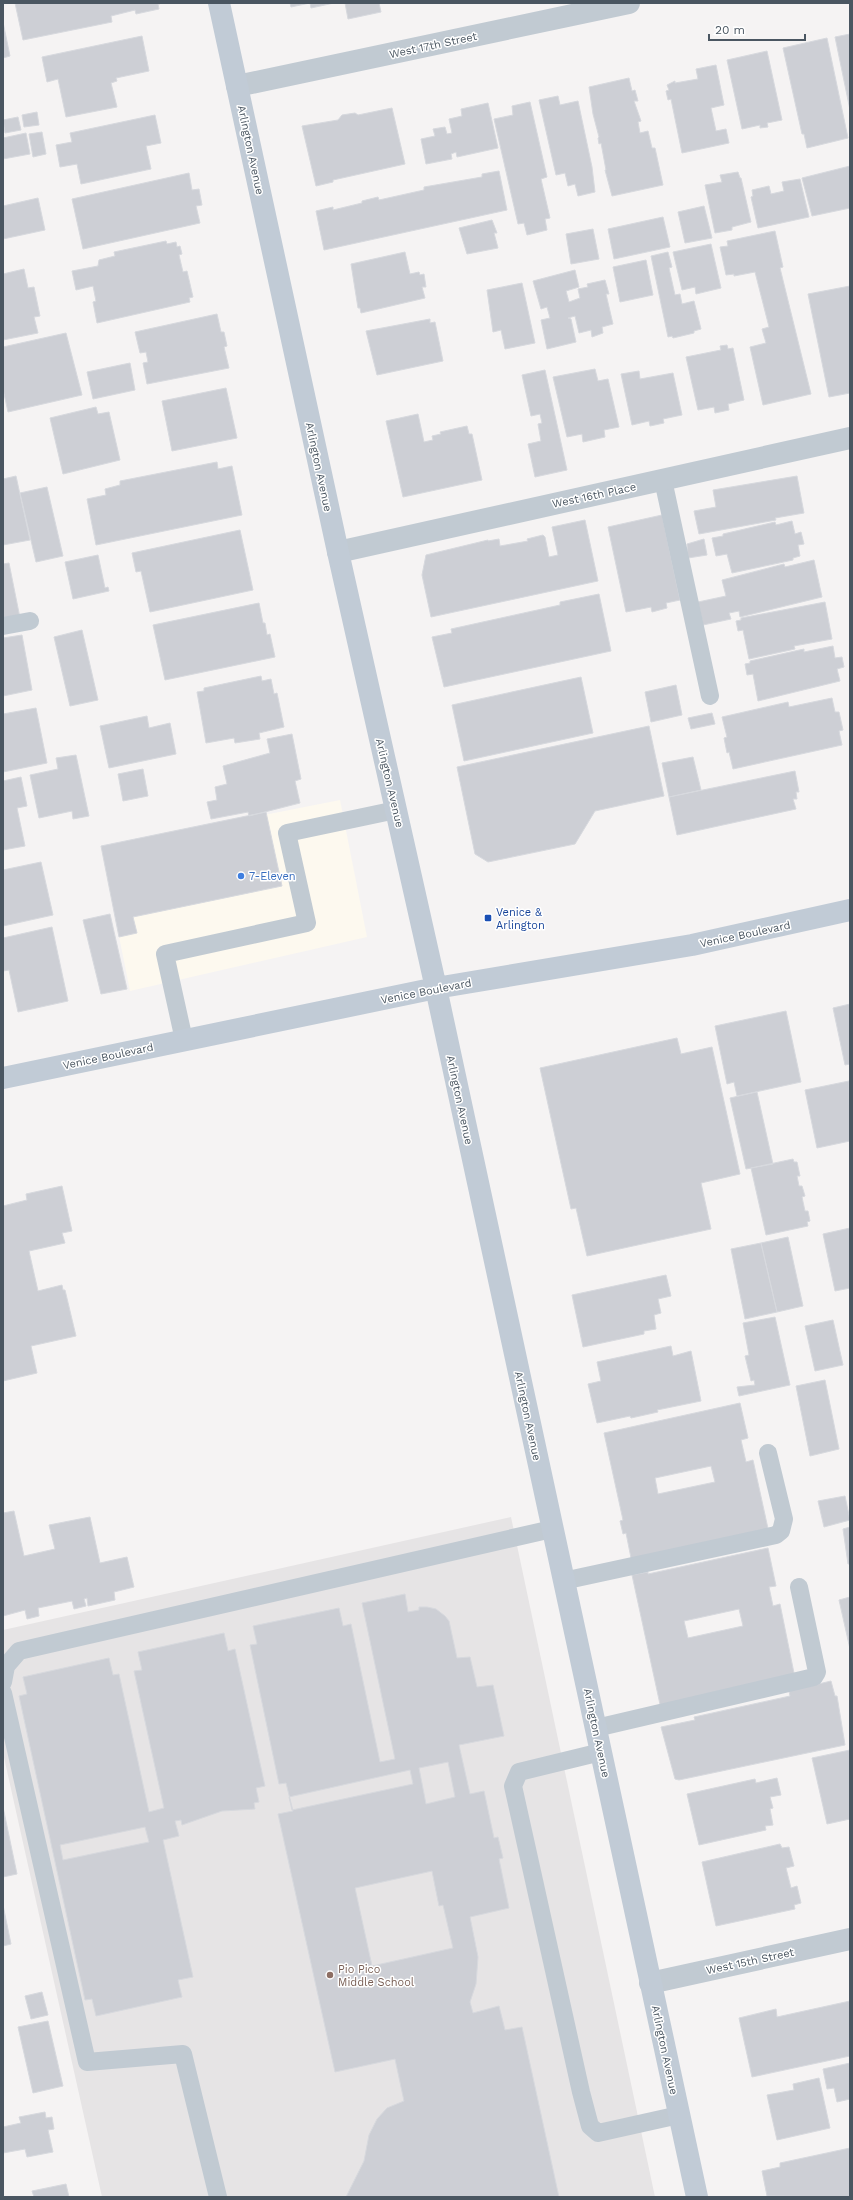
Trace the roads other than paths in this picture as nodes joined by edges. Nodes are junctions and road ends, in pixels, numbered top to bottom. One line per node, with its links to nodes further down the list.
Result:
1 (219, 3): 3 (main road, Arlington Avenue)
2 (629, 3): 3 (street, West 17th Street)
3 (237, 86): 6 (main road, Arlington Avenue)
4 (850, 438): 5 (street, West 16th Place)
5 (663, 480): 6 (street, West 16th Place); 9 (lane)
6 (338, 552): 10 (main road, Arlington Avenue)
7 (30, 621): 8 (lane)
8 (3, 626)
9 (710, 696)
10 (396, 810): 12 (main road, Arlington Avenue); 13 (lane)
11 (850, 910): 12 (main road, Venice Boulevard)
12 (436, 988): 13 (main road, Venice Boulevard); 16 (main road, Arlington Avenue)
13 (184, 1040): 14 (main road, Venice Boulevard)
14 (3, 1078)
15 (768, 1453): 17 (lane)
16 (552, 1530): 17 (main road, Arlington Avenue); 19 (lane)
17 (563, 1581): 21 (main road, Arlington Avenue)
18 (798, 1587): 21 (lane)
19 (3, 1682)
20 (3, 1693): 26 (lane)
21 (596, 1728): 22 (main road, Arlington Avenue)
22 (601, 1752): 24 (main road, Arlington Avenue); 25 (lane)
23 (850, 1940): 24 (street, West 15th Street)
24 (650, 1982): 25 (main road, Arlington Avenue)
25 (679, 2115): 27 (main road, Arlington Avenue)
26 (218, 2197)
27 (697, 2197)

